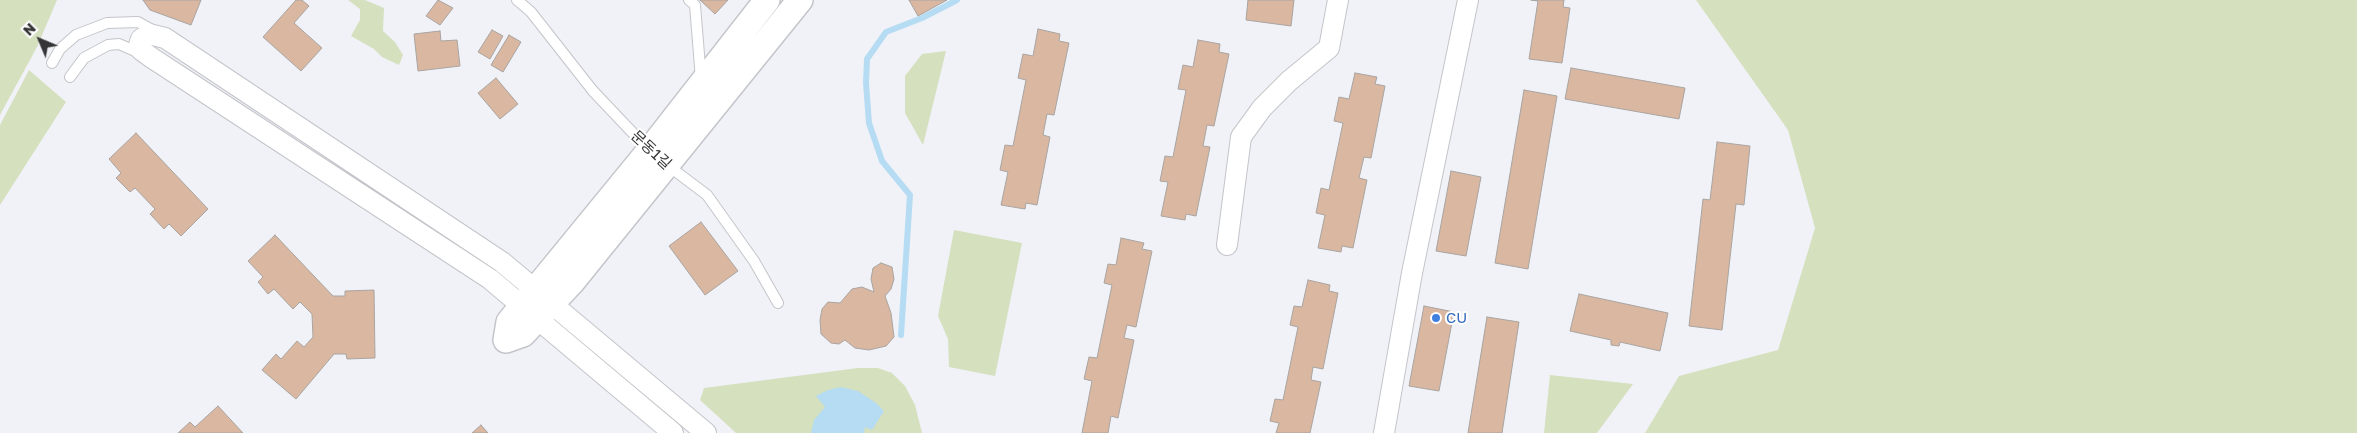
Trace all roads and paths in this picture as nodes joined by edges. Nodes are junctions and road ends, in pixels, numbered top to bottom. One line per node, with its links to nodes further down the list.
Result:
1 (517, 0): 12 (lane, 문동1길)
2 (689, 0): 11 (lane)
3 (767, 0): 11 (street)
4 (800, 0): 12 (street)
5 (1338, 0): 13 (street)
6 (1468, 0): 18 (street)
7 (165, 38): 8 (street); 9 (lane); 15 (street)
8 (152, 58): 10 (lane); 15 (street)
9 (52, 63)
10 (70, 77)
11 (701, 85): 12 (street)
12 (658, 158): 14 (lane, 문동1길); 15 (street)
13 (1227, 245)
14 (778, 303)
15 (537, 305): 16 (street); 17 (street)
16 (673, 433)
17 (706, 433)
18 (1384, 433)

